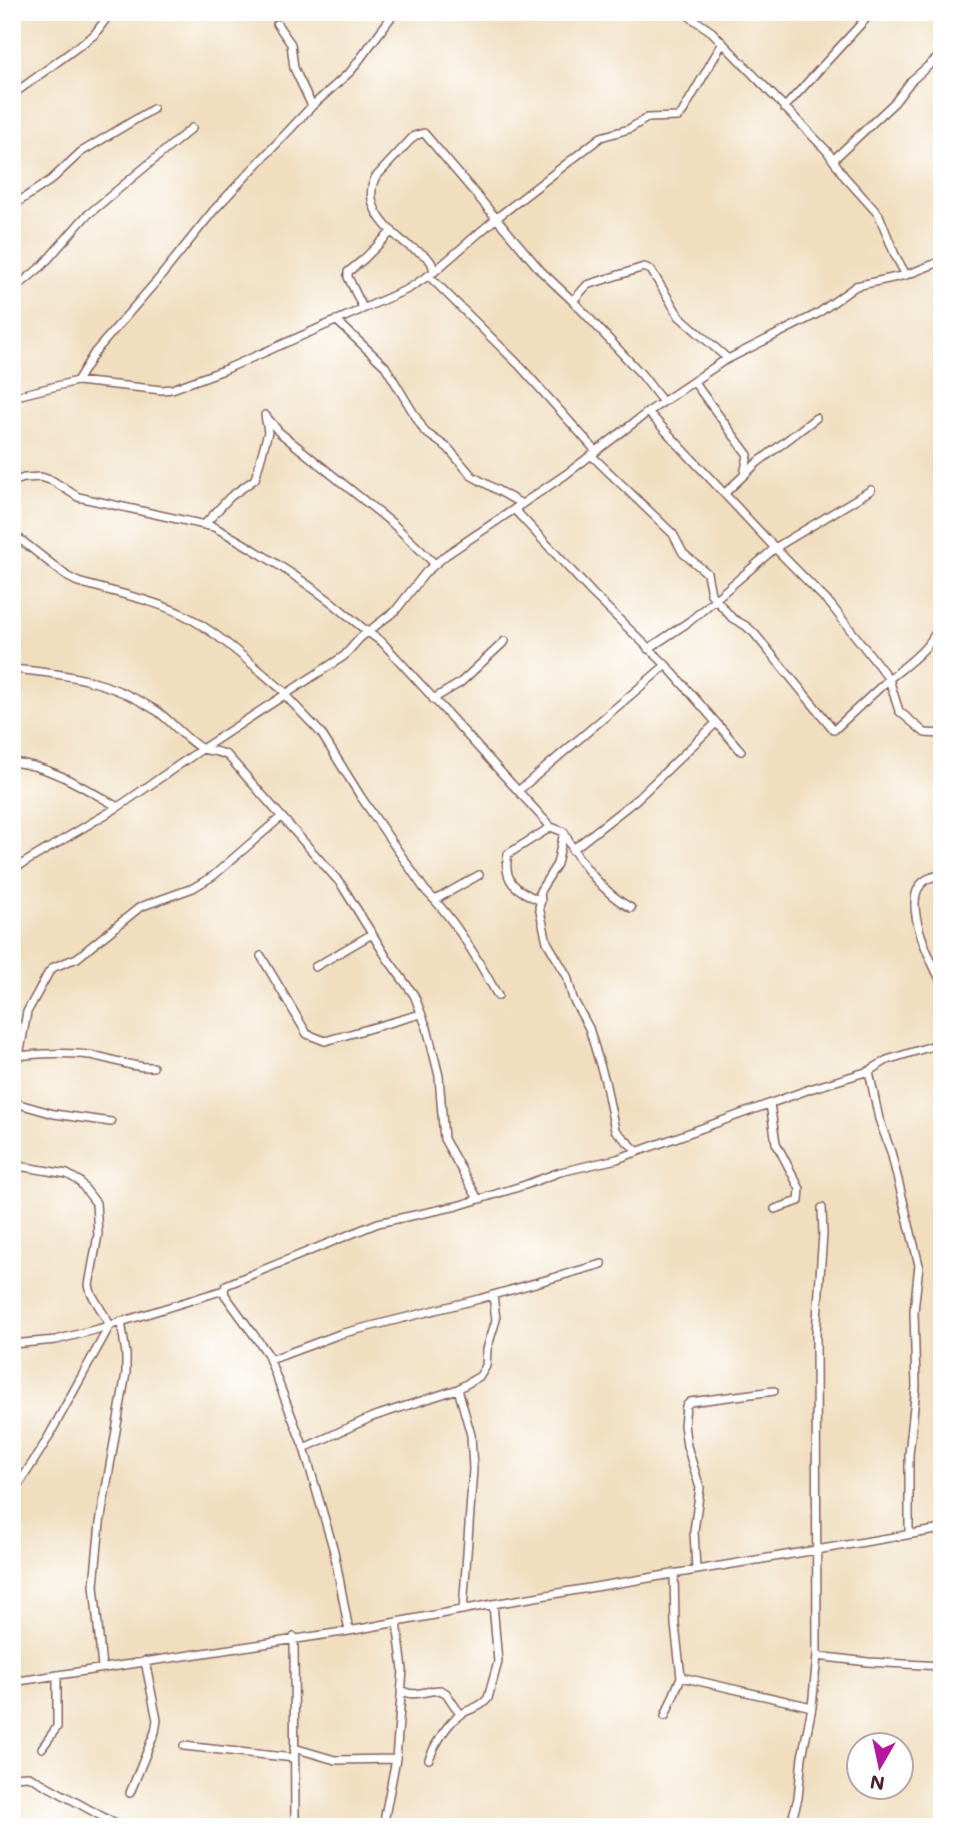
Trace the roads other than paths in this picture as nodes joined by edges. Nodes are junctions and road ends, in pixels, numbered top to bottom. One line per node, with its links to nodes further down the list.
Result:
1 (111, 12): 8 (street)
2 (395, 12): 9 (street)
3 (684, 12): 6 (street)
4 (872, 12): 11 (street)
5 (276, 24): 9 (street)
6 (722, 44): 11 (street); 15 (street)
7 (942, 54): 13 (street)
8 (12, 94)
9 (312, 106): 25 (street)
10 (153, 108): 14 (street)
11 (784, 108): 13 (street)
12 (192, 128): 20 (street)
13 (833, 160): 19 (street)
14 (12, 206)
15 (498, 218): 16 (street); 18 (street); 21 (street)
16 (392, 232): 18 (street); 22 (street)
17 (942, 261): 19 (street)
18 (432, 274): 22 (street); 31 (street)
19 (906, 275): 24 (street)
20 (12, 291)
21 (573, 302): 24 (street); 28 (street)
22 (363, 308): 23 (street)
23 (337, 320): 25 (street); 36 (street)
24 (728, 359): 26 (street)
25 (77, 381): 27 (street)
26 (694, 382): 28 (street); 32 (street)
27 (12, 397)
28 (663, 402): 29 (street)
29 (648, 412): 31 (street); 35 (street)
30 (816, 418): 32 (street)
31 (593, 453): 36 (street); 42 (street)
32 (744, 475): 35 (street)
33 (12, 482): 38 (street)
34 (871, 490): 40 (street)
35 (725, 494): 40 (street)
36 (522, 504): 37 (street)
37 (514, 509): 41 (street); 46 (street)
38 (204, 525): 41 (street); 44 (street)
39 (12, 533): 50 (street)
40 (775, 548): 42 (street); 49 (street)
41 (435, 564): 44 (street)
42 (715, 598): 46 (street); 49 (street)
43 (942, 618): 49 (street)
44 (366, 633): 50 (street); 51 (street)
45 (505, 641): 51 (street)
46 (648, 649): 47 (street)
47 (666, 665): 52 (street); 57 (street)
48 (12, 669): 54 (street)
49 (889, 679): 53 (street)
50 (285, 693): 54 (street); 66 (street)
51 (433, 699): 57 (street)
52 (716, 723): 55 (street); 62 (street)
53 (942, 734)
54 (202, 749): 58 (street); 59 (street)
55 (741, 751)
56 (12, 762): 58 (street)
57 (518, 791): 60 (street)
58 (118, 807): 63 (street)
59 (281, 817): 69 (street); 76 (street)
60 (551, 827): 61 (street); 67 (street)
61 (564, 832): 62 (street); 67 (street)
62 (572, 850): 68 (street)
63 (12, 870)
64 (942, 874): 72 (street)
65 (479, 875): 66 (street)
66 (435, 900): 73 (street)
67 (541, 901): 82 (street)
68 (631, 908)
69 (372, 934): 71 (street); 74 (street)
70 (261, 956): 74 (street)
71 (315, 967)
72 (942, 983)
73 (498, 996)
74 (421, 1013): 84 (street)
75 (942, 1043): 78 (street)
76 (15, 1056): 77 (street)
77 (153, 1067)
78 (869, 1071): 80 (street); 99 (street)
79 (12, 1102): 81 (street)
80 (769, 1104): 82 (street); 86 (street)
81 (111, 1122)
82 (636, 1150): 84 (street)
83 (12, 1165): 91 (street)
84 (478, 1199): 88 (street)
85 (822, 1208): 100 (street)
86 (775, 1209)
87 (602, 1264): 89 (street)
88 (224, 1290): 90 (street); 93 (street)
89 (493, 1295): 93 (street); 94 (street)
90 (121, 1321): 91 (street); 111 (street)
91 (110, 1325): 92 (street); 97 (street)
92 (12, 1345)
93 (270, 1360): 96 (street)
94 (458, 1389): 96 (street); 104 (street)
95 (774, 1391): 101 (street)
96 (303, 1448): 106 (street)
97 (12, 1495)
98 (942, 1529): 99 (street)
99 (909, 1534): 100 (street)
100 (818, 1551): 101 (street); 108 (street)
101 (696, 1569): 102 (street)
102 (674, 1573): 103 (street); 113 (street)
103 (493, 1604): 104 (street); 117 (street)
104 (463, 1610): 105 (street)
105 (397, 1622): 106 (street); 115 (street)
106 (349, 1631): 107 (street)
107 (294, 1637): 109 (street); 121 (street)
108 (817, 1656): 110 (street); 116 (street)
109 (145, 1661): 111 (street); 126 (street)
110 (942, 1666)
111 (102, 1668): 112 (street)
112 (57, 1675): 114 (street); 120 (street)
113 (681, 1677): 116 (street); 118 (street)
114 (12, 1682)
115 (401, 1689): 117 (street); 123 (street)
116 (812, 1707): 130 (street)
117 (460, 1714): 124 (street)
118 (665, 1716)
119 (184, 1746): 122 (street)
120 (42, 1748)
121 (294, 1748): 122 (street); 123 (street)
122 (294, 1758): 129 (street)
123 (396, 1759): 127 (street)
124 (429, 1759)
125 (12, 1776): 128 (street)
126 (130, 1793)
127 (385, 1816)
128 (121, 1827)
129 (295, 1827)
130 (790, 1827)

